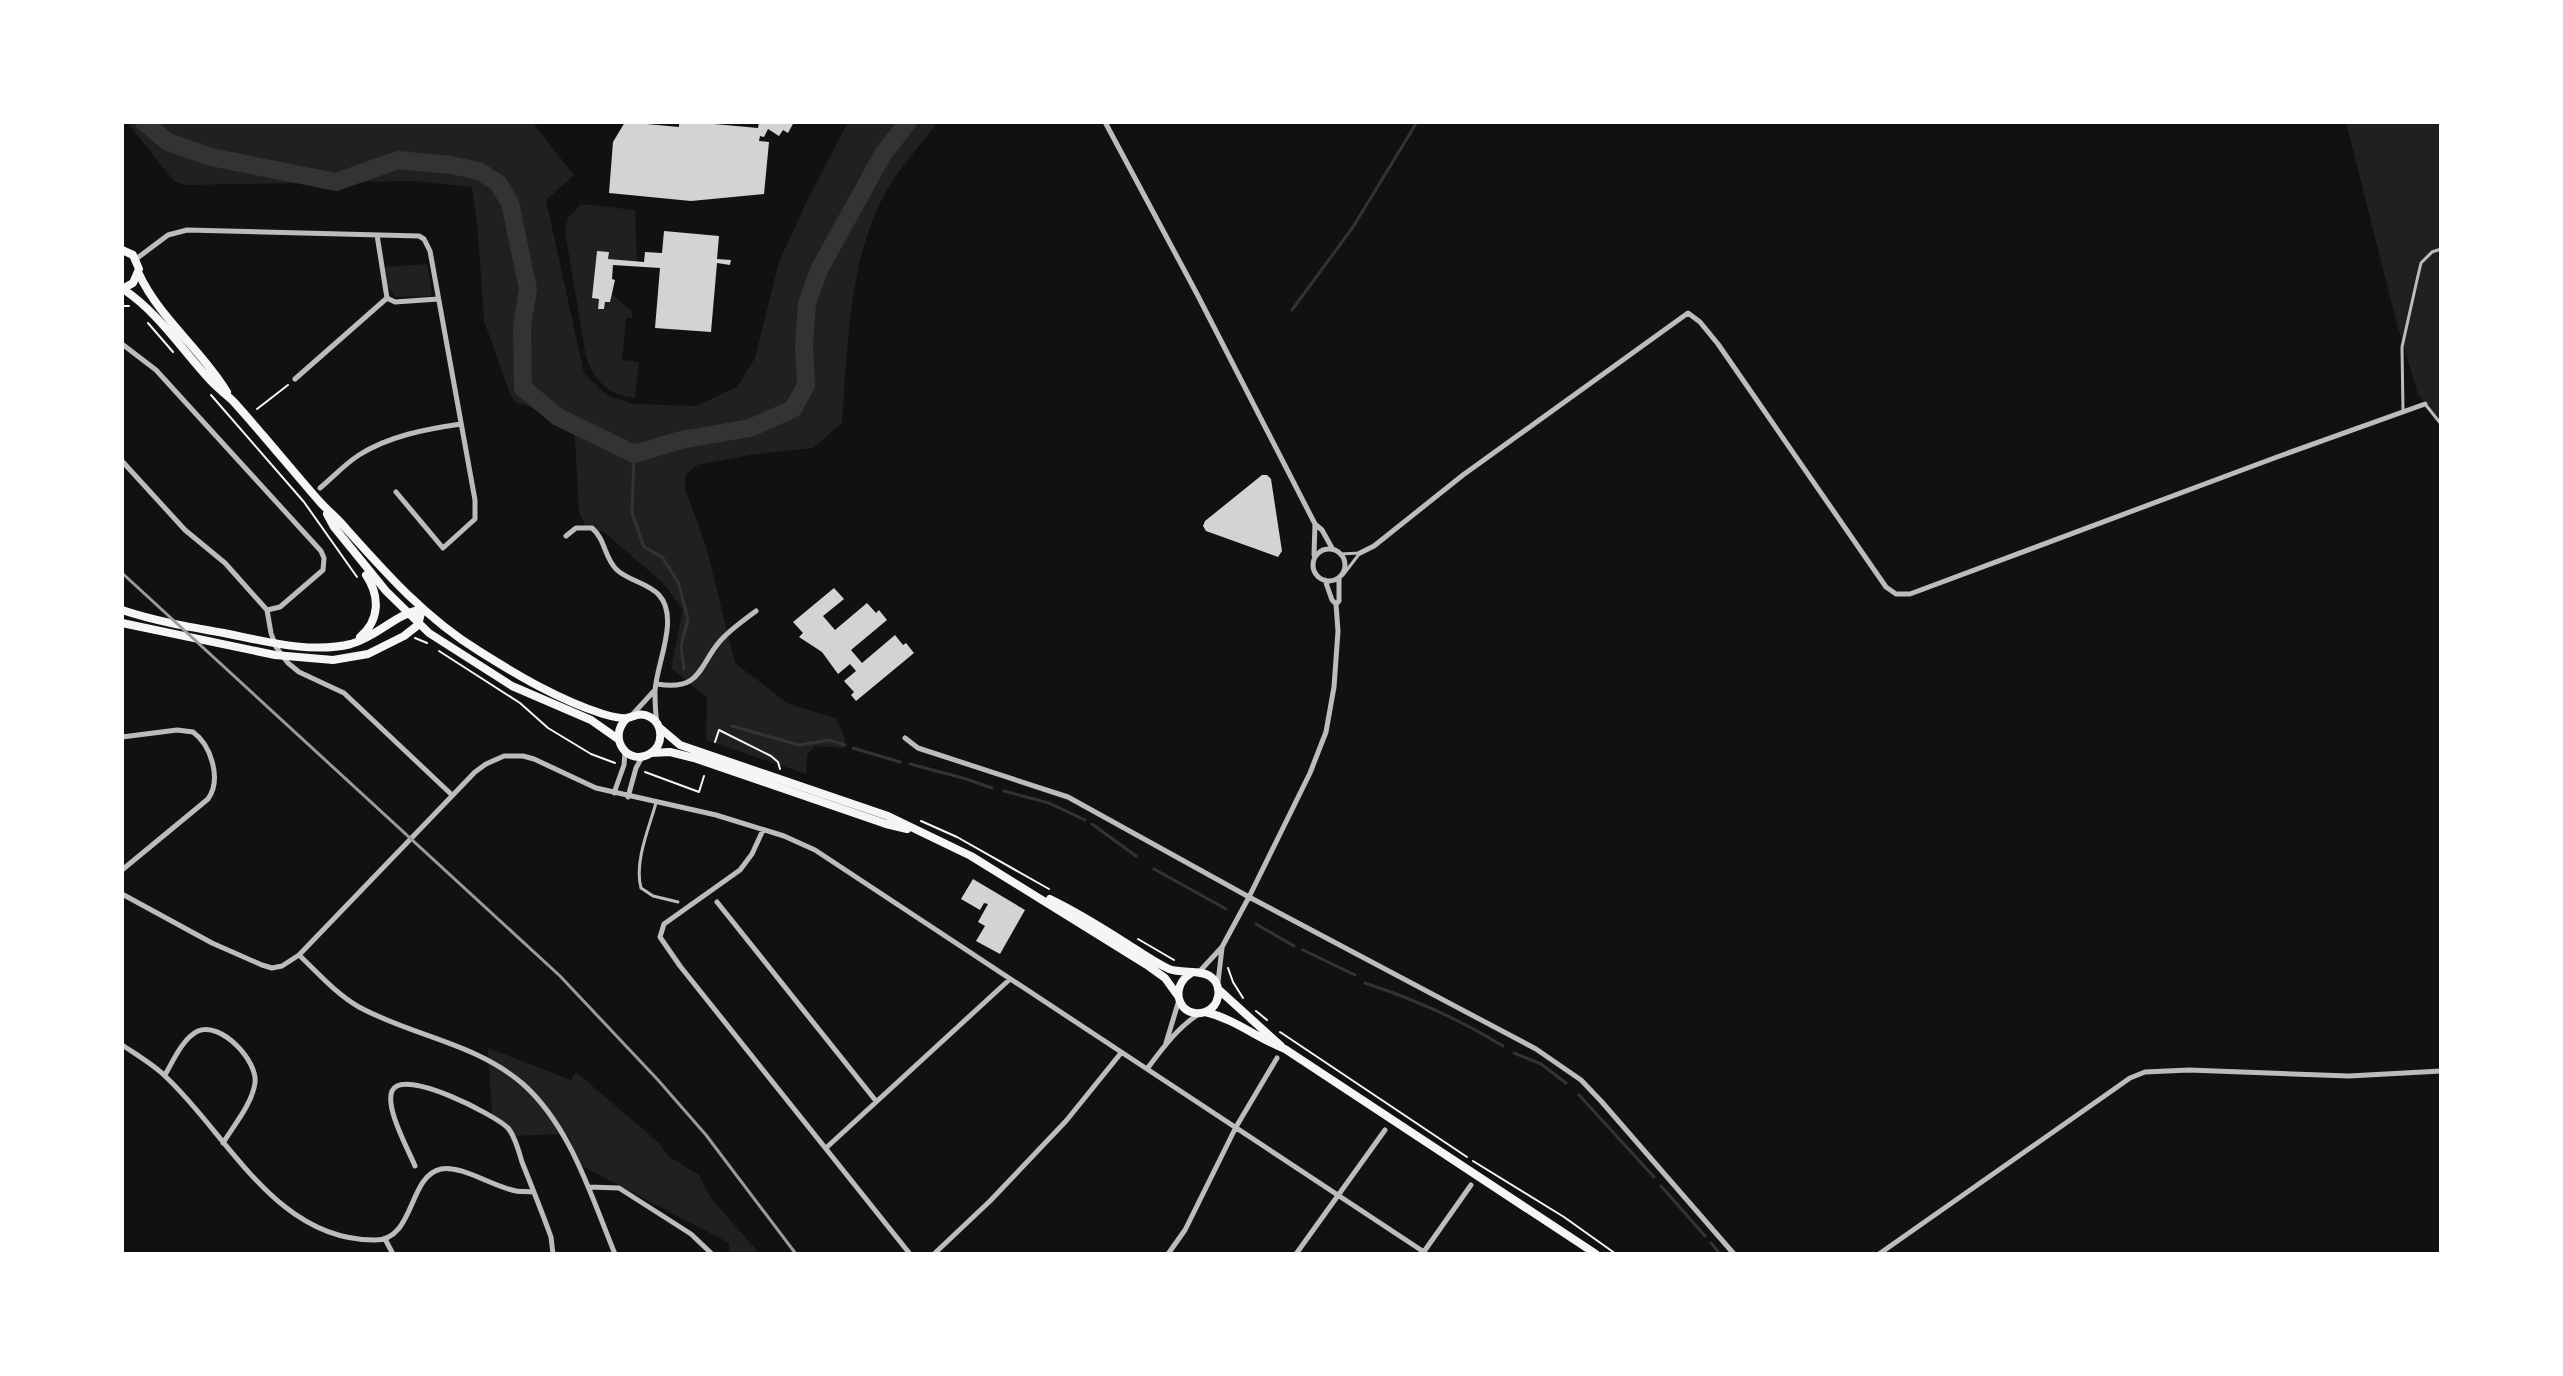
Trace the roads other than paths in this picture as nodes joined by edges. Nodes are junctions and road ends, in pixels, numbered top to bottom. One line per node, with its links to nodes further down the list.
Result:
1 (1105, 122): 21 (street)
2 (377, 235): 5 (street); 8 (street); 9 (street)
3 (2441, 249): 14 (lane)
4 (122, 250): 5 (main road)
5 (136, 259): 6 (main road)
6 (139, 274): 7 (main road); 12 (main road)
7 (123, 289): 12 (main road)
8 (387, 298): 9 (street); 11 (street)
9 (438, 299): 15 (street)
10 (122, 344): 33 (street)
11 (295, 379)
12 (231, 400): 20 (main road)
13 (2425, 404): 14 (street); 16 (lane)
14 (2402, 414): 24 (street)
15 (461, 424): 18 (street); 19 (street)
16 (2441, 424)
17 (122, 461): 33 (street)
18 (320, 488)
19 (396, 492)
20 (323, 506): 27 (main road); 31 (main road)
21 (1315, 524): 23 (street); 26 (street)
22 (566, 536): 39 (street)
23 (1332, 548): 25 (street); 26 (street)
24 (1360, 553): 25 (lane); 28 (lane)
25 (1340, 554): 28 (street)
26 (1314, 557): 29 (street)
27 (360, 559): 35 (main road); 38 (main road)
28 (1341, 576): 29 (street); 30 (street)
29 (1325, 580): 30 (street)
30 (1336, 604): 56 (street)
31 (422, 609): 35 (main road); 37 (main road); 40 (main road)
32 (122, 610): 38 (main road)
33 (267, 610): 48 (street)
34 (756, 611): 39 (street)
35 (405, 613): 37 (main road); 38 (main road)
36 (122, 623): 37 (main road)
37 (418, 625): 44 (main road)
38 (350, 644)
39 (656, 687): 40 (street); 41 (street)
40 (629, 717): 41 (main road); 44 (main road)
41 (658, 726): 46 (main road); 52 (main road)
42 (122, 737): 53 (street)
43 (905, 738): 56 (street)
44 (618, 739): 45 (main road)
45 (625, 751): 46 (main road); 47 (street)
46 (647, 754): 49 (street); 52 (main road)
47 (614, 793): 48 (street); 49 (street)
48 (452, 795): 60 (street)
49 (628, 797): 50 (street)
50 (656, 803): 51 (street); 57 (lane)
51 (763, 830): 62 (street); 78 (street)
52 (919, 832): 54 (main road)
53 (122, 870)
54 (1025, 887): 61 (main road); 64 (main road)
55 (122, 894): 60 (street)
56 (1249, 897): 59 (street); 95 (street)
57 (678, 902)
58 (717, 902): 74 (street)
59 (1222, 947): 61 (street); 63 (street)
60 (299, 955): 81 (street)
61 (1195, 973): 63 (main road); 64 (main road)
62 (1010, 979): 69 (street); 74 (street)
63 (1218, 987): 65 (main road); 68 (main road)
64 (1179, 998): 65 (main road); 66 (street)
65 (1203, 1012): 66 (street); 68 (main road)
66 (1166, 1044): 71 (street)
67 (122, 1045): 73 (street)
68 (1285, 1049): 94 (main road)
69 (1121, 1053): 71 (street); 91 (street)
70 (1277, 1058): 75 (street)
71 (1147, 1069): 75 (street)
72 (2441, 1071): 96 (street)
73 (165, 1075): 77 (street); 77 (street)
74 (876, 1101): 78 (street)
75 (1236, 1127): 83 (street); 92 (street)
76 (1385, 1130): 83 (street)
77 (223, 1143): 84 (street)
78 (826, 1148): 90 (street)
79 (415, 1166): 82 (street)
80 (1471, 1185): 85 (street)
81 (588, 1187): 88 (street); 89 (street)
82 (534, 1192): 84 (street); 87 (street)
83 (1338, 1194): 85 (street); 93 (street)
84 (385, 1239): 86 (street)
85 (1423, 1253)
86 (393, 1254)
87 (553, 1254)
88 (615, 1254)
89 (712, 1254)
90 (910, 1254)
91 (934, 1254)
92 (1168, 1254)
93 (1296, 1254)
94 (1596, 1254)
95 (1734, 1254)
96 (1879, 1254)

